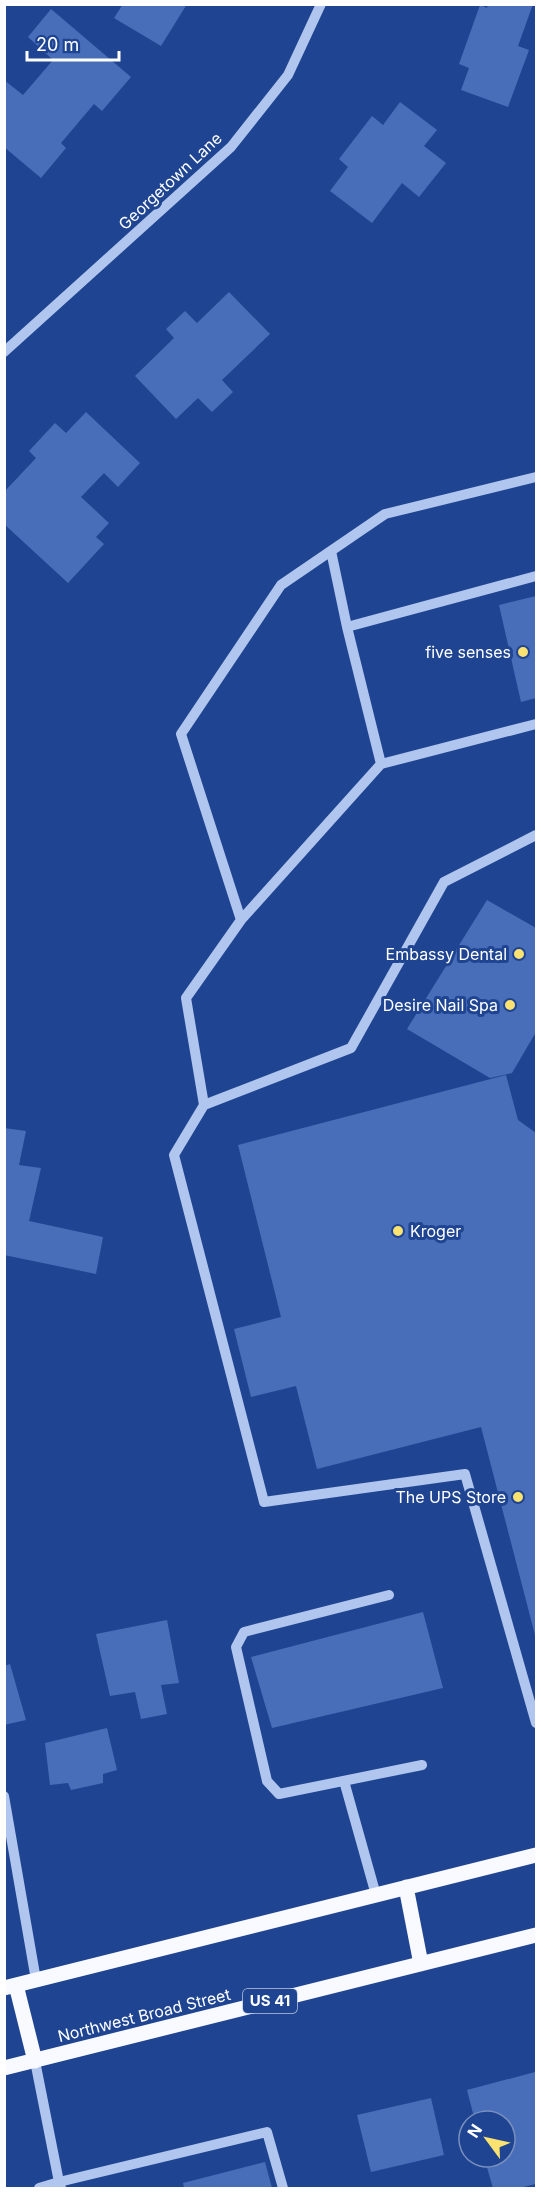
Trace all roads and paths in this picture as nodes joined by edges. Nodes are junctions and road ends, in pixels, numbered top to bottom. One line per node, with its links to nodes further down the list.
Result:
1 (321, 4): 2 (street, Georgetown Lane)
2 (4, 352)
3 (537, 477): 4 (street)
4 (331, 551): 6 (street); 10 (street)
5 (537, 576): 6 (street)
6 (347, 627): 8 (street)
7 (537, 724): 8 (street)
8 (381, 764): 10 (street)
9 (537, 834): 11 (street)
10 (241, 921): 11 (street)
11 (204, 1105): 13 (street)
12 (389, 1595): 15 (street)
13 (537, 1723)
14 (422, 1765): 15 (street)
15 (344, 1781): 19 (street)
16 (4, 1796): 22 (street)
17 (537, 1855): 18 (main road)
18 (406, 1887): 19 (main road); 21 (main road)
19 (376, 1895): 22 (main road)
20 (537, 1935): 21 (main road, Northwest Broad Street / US 41)
21 (421, 1964): 24 (main road, Northwest Broad Street / US 41)
22 (36, 1980): 23 (main road)
23 (10, 1987): 24 (main road)
24 (35, 2061): 25 (main road, Northwest Broad Street / US 41); 26 (street)
25 (4, 2068)
26 (60, 2186): 27 (street); 28 (street)
27 (39, 2188)
28 (283, 2188)

